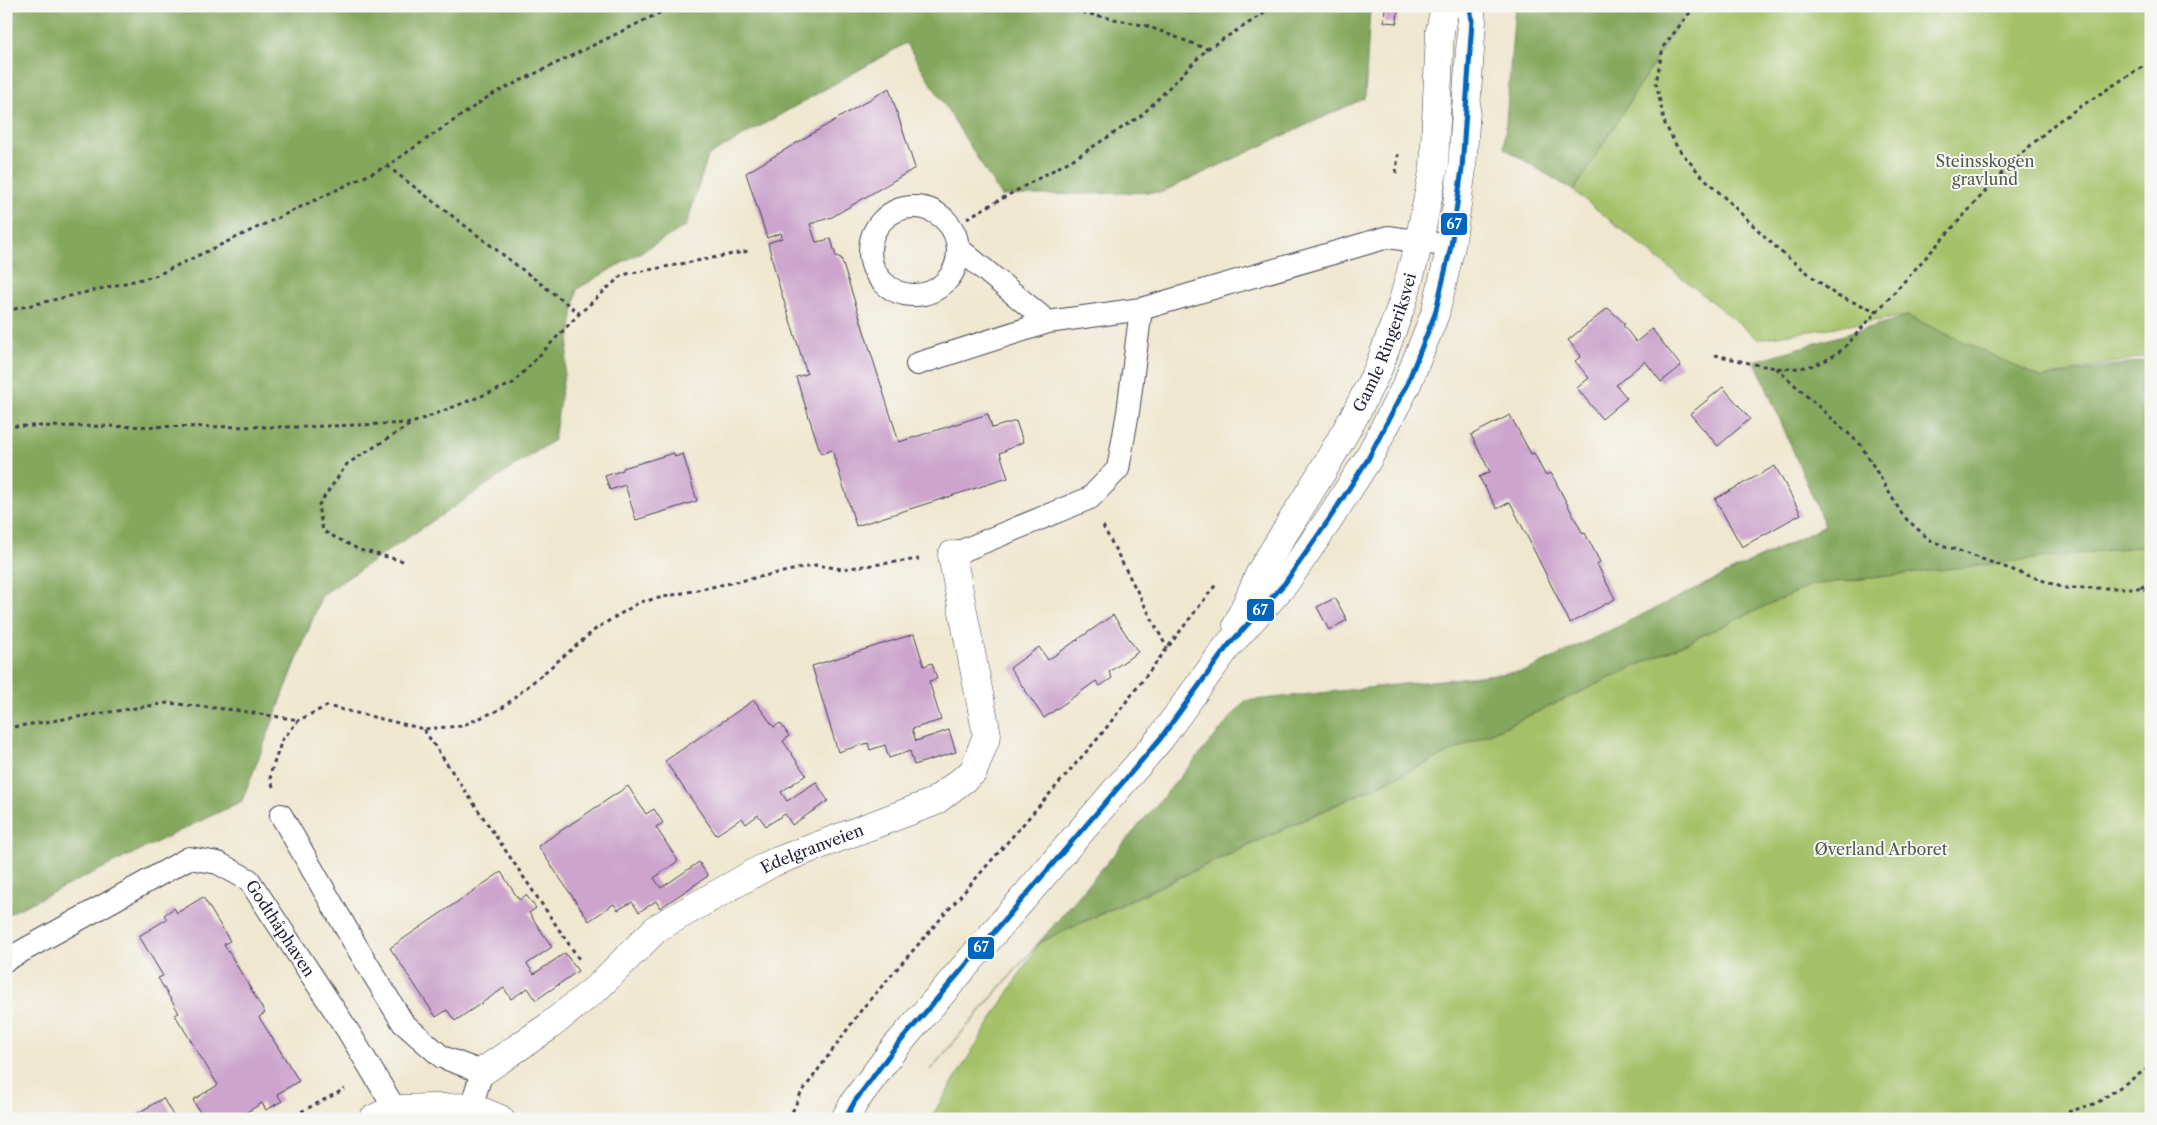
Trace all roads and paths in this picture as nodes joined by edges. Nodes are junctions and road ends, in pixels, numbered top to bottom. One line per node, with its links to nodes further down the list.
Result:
1 (674, 6): 9 (path)
2 (1051, 6): 7 (path)
3 (1276, 6): 7 (path)
4 (1445, 6): 11 (main road, Gamle Ringeriksvei)
5 (1470, 6): 12 (main road, Gamle Ringeriksvei)
6 (1695, 6): 16 (path)
7 (1206, 49): 10 (path)
8 (2151, 63): 16 (path)
9 (387, 166): 15 (path); 17 (path)
10 (954, 238): 18 (lane)
11 (1420, 242): 12 (lane); 14 (lane); 32 (main road, Gamle Ringeriksvei)
12 (1450, 246): 32 (main road, Gamle Ringeriksvei)
13 (749, 251): 17 (path)
14 (1141, 309): 18 (lane); 24 (lane)
15 (6, 311)
16 (1877, 311): 21 (path)
17 (579, 314): 22 (path)
18 (1048, 322): 20 (lane)
19 (1715, 355): 21 (path)
20 (917, 364)
21 (1776, 368): 29 (path)
22 (412, 424): 23 (path); 26 (path)
23 (6, 426)
24 (1090, 498): 25 (lane); 31 (path)
25 (952, 555): 35 (path); 38 (main road, Edelgranveien)
26 (403, 561)
27 (1222, 577): 31 (path)
28 (2151, 580): 29 (path)
29 (2141, 588): 30 (path)
30 (2151, 592)
31 (1167, 648): 46 (path)
32 (1227, 648): 47 (main road, Gamle Ringeriksvei)
33 (299, 720): 34 (path); 35 (path); 36 (path)
34 (6, 728)
35 (424, 729): 38 (path)
36 (281, 815): 40 (lane)
37 (6, 960): 41 (lane, Godthåphaven)
38 (598, 987): 40 (main road, Edelgranveien)
39 (2151, 1066): 48 (path)
40 (482, 1072): 42 (lane)
41 (375, 1074): 43 (lane, Godthåphaven); 44 (path)
42 (471, 1107): 43 (main road); 45 (main road)
43 (384, 1114)
44 (287, 1119)
45 (500, 1119)
46 (788, 1119)
47 (844, 1119)
48 (2045, 1119)

